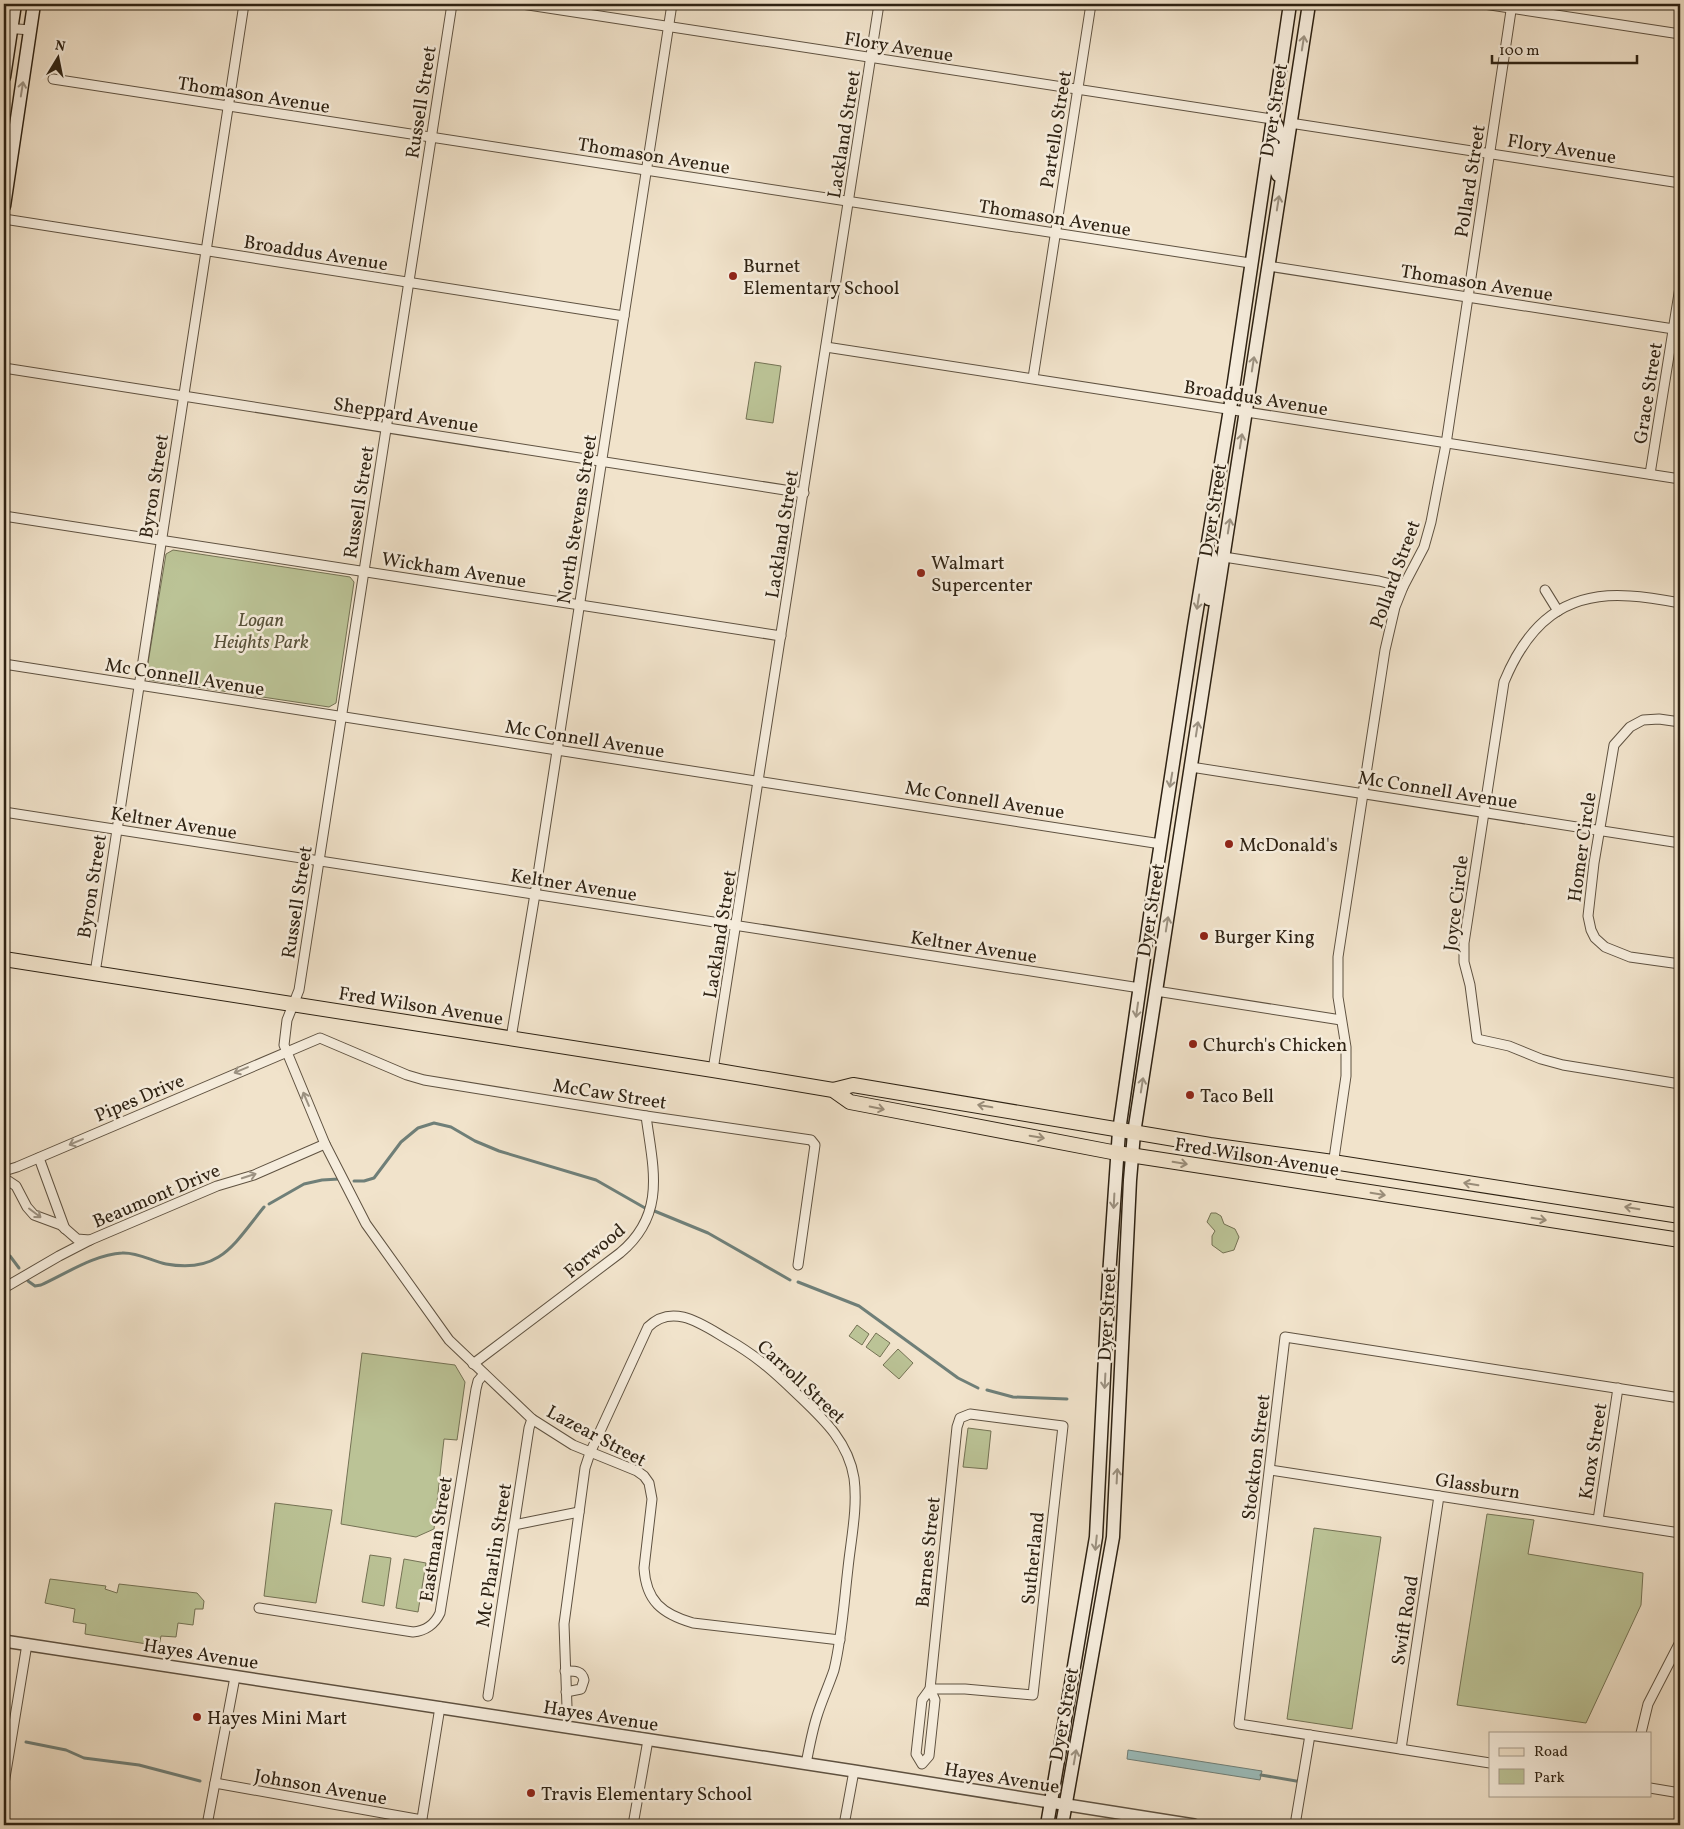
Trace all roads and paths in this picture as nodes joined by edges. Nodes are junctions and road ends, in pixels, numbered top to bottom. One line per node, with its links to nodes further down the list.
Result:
1 (15, 4): 14 (main road)
2 (34, 4): 15 (main road)
3 (244, 4): 22 (street, Byron Street)
4 (452, 4): 25 (street, Russell Street)
5 (522, 4): 13 (street, Flory Avenue)
6 (672, 4): 13 (street, North Stevens Street)
7 (879, 4): 18 (street, Lackland Street)
8 (1091, 4): 21 (street, Partello Street)
9 (1290, 4): 17 (main road, Dyer Street)
10 (1309, 4): 24 (main road, Dyer Street, one-way to 10)
11 (1484, 4): 12 (street)
12 (1512, 6): 16 (street); 26 (street, Pollard Street)
13 (668, 26): 18 (street, Flory Avenue); 27 (street, North Stevens Street)
14 (8, 28): 15 (street); 19 (main road)
15 (31, 30): 31 (main road, one-way to 15)
16 (1680, 34)
17 (1284, 41): 23 (main road, Dyer Street); 24 (main road)
18 (871, 58): 21 (street, Flory Avenue); 30 (street, Lackland Street)
19 (4, 77)
20 (54, 79): 22 (street, Thomason Avenue)
21 (1078, 90): 23 (street, Flory Avenue); 33 (street, Partello Street)
22 (228, 106): 25 (street, Thomason Avenue); 34 (street, Byron Street)
23 (1272, 119): 28 (main road); 35 (main road, Dyer Street)
24 (1290, 122): 26 (street, Flory Avenue); 28 (main road, Dyer Street)
25 (431, 137): 27 (street, Thomason Avenue); 37 (street, Russell Street)
26 (1490, 153): 29 (street, Flory Avenue); 39 (street, Pollard Street)
27 (646, 171): 30 (street, Thomason Avenue); 40 (street, North Stevens Street)
28 (1281, 182): 36 (main road, Dyer Street, one-way to 28)
29 (1680, 183)
30 (849, 202): 33 (street, Thomason Avenue); 42 (street, Lackland Street)
31 (4, 206)
32 (4, 219): 34 (street, Broaddus Avenue)
33 (1056, 234): 35 (street, Thomason Avenue); 44 (street, Partello Street)
34 (206, 252): 37 (street, Broaddus Avenue); 45 (street, Byron Street)
35 (1250, 264): 46 (main road, Dyer Street)
36 (1268, 266): 39 (street, Thomason Avenue); 47 (main road, Dyer Street, one-way to 36)
37 (408, 283): 40 (street, Broaddus Avenue); 48 (street, Russell Street)
38 (1680, 287): 41 (street, Grace Street)
39 (1467, 297): 41 (street, Thomason Avenue); 49 (street, Pollard Street)
40 (624, 316): 50 (street, North Stevens Street)
41 (1677, 329): 51 (street, Grace Street)
42 (826, 347): 44 (street, Broaddus Avenue); 53 (street, Lackland Street)
43 (4, 368): 45 (street, Sheppard Avenue)
44 (1033, 378): 46 (street, Broaddus Avenue)
45 (184, 396): 48 (street, Sheppard Avenue); 55 (street, Byron Street)
46 (1230, 409): 47 (street, Broaddus Avenue); 56 (main road, Dyer Street)
47 (1246, 412): 49 (street, Broaddus Avenue); 57 (main road, Dyer Street, one-way to 47)
48 (386, 427): 50 (street, Sheppard Avenue); 58 (street, Russell Street)
49 (1446, 444): 51 (street, Broaddus Avenue); 59 (street, Pollard Street)
50 (601, 461): 53 (street, Sheppard Avenue); 62 (street, North Stevens Street)
51 (1650, 474): 52 (street, Broaddus Avenue)
52 (1680, 479)
53 (804, 492): 65 (street, Lackland Street)
54 (4, 516): 55 (street, Wickham Avenue)
55 (161, 541): 58 (street, Wickham Avenue); 67 (street, Byron Street)
56 (1206, 554): 64 (main road); 69 (main road, Dyer Street, one-way to 69)
57 (1224, 557): 59 (street); 64 (main road, Dyer Street)
58 (364, 571): 62 (street, Wickham Avenue); 68 (street, Russell Street)
59 (1404, 587): 74 (street, Pollard Street)
60 (1545, 590): 63 (street)
61 (1680, 603): 63 (street, Joyce Circle)
62 (579, 605): 65 (street, Wickham Avenue); 71 (street, North Stevens Street)
63 (1558, 611): 76 (street, Joyce Circle)
64 (1215, 616): 72 (main road, Dyer Street, one-way to 64)
65 (781, 636): 73 (street, Lackland Street)
66 (4, 664): 67 (street, Mc Connell Avenue)
67 (139, 685): 68 (street, Mc Connell Avenue); 77 (street, Byron Street)
68 (341, 717): 71 (street, Mc Connell Avenue); 81 (street, Russell Street)
69 (1181, 718): 72 (main road); 80 (main road, Dyer Street, one-way to 80)
70 (1680, 722): 78 (street, Homer Circle)
71 (557, 750): 73 (street, Mc Connell Avenue); 83 (street, North Stevens Street)
72 (1191, 767): 74 (street, Mc Connell Avenue); 82 (main road, Dyer Street)
73 (759, 781): 80 (street, Mc Connell Avenue); 84 (street, Lackland Street)
74 (1363, 794): 76 (street, Mc Connell Avenue); 92 (street, Pollard Street)
75 (4, 812): 77 (street, Keltner Avenue)
76 (1483, 812): 78 (street, Mc Connell Avenue); 96 (street, Joyce Circle)
77 (117, 830): 81 (street, Keltner Avenue); 88 (street, Byron Street)
78 (1600, 831): 79 (street, Mc Connell Avenue); 87 (street, Homer Circle)
79 (1680, 843)
80 (1161, 844): 82 (main road); 85 (main road, Dyer Street)
81 (319, 861): 83 (street, Keltner Avenue); 91 (street, Russell Street)
82 (1172, 890): 90 (main road, Dyer Street, one-way to 82)
83 (535, 894): 84 (street, Keltner Avenue); 93 (street, North Stevens Street)
84 (737, 925): 89 (street, Keltner Avenue); 95 (street, Lackland Street)
85 (1146, 949): 89 (main road, Dyer Street); 90 (main road)
86 (4, 959): 88 (main road, Fred Wilson Avenue)
87 (1680, 964)
88 (94, 973): 91 (main road, Fred Wilson Avenue)
89 (1140, 988): 99 (main road, Dyer Street, one-way to 99)
90 (1156, 991): 92 (street); 100 (main road, Dyer Street, one-way to 90)
91 (293, 1004): 93 (main road, Fred Wilson Avenue); 94 (street, Russell Street)
92 (1341, 1020): 105 (street, Pollard Street)
93 (511, 1038): 95 (main road, Fred Wilson Avenue)
94 (286, 1051): 98 (street, McCaw Street); 101 (street, Lazear Street, one-way to 94); 104 (street, Pipes Drive, one-way to 104)
95 (714, 1070): 97 (main road, Fred Wilson Avenue)
96 (1680, 1084)
97 (833, 1090): 99 (main road, Fred Wilson Avenue, one-way to 97); 102 (main road, Fred Wilson Avenue, one-way to 102)
98 (646, 1116): 113 (street, McCaw Street); 115 (street, Forwood)
99 (1119, 1131): 100 (main road, Fred Wilson Avenue); 102 (main road, Dyer Street)
100 (1134, 1133): 103 (main road, Dyer Street); 105 (main road, Fred Wilson Avenue)
101 (326, 1144): 111 (street, Beaumont Drive, one-way to 101); 115 (street, Lazear Street)
102 (1117, 1153): 103 (main road, Fred Wilson Avenue); 153 (main road, Dyer Street, one-way to 153)
103 (1132, 1155): 108 (main road, Fred Wilson Avenue, one-way to 108); 154 (main road, Dyer Street, one-way to 103)
104 (39, 1158): 106 (street, Pipes Drive); 110 (street)
105 (1333, 1162): 108 (street, Pollard Street); 109 (main road, Fred Wilson Avenue, one-way to 105)
106 (4, 1171)
107 (4, 1178): 110 (street, one-way to 110)
108 (1330, 1186): 112 (main road, Fred Wilson Avenue, one-way to 112)
109 (1680, 1216)
110 (65, 1229): 111 (street)
111 (90, 1240): 114 (street, Beaumont Drive)
112 (1680, 1240)
113 (798, 1265)
114 (4, 1288)
115 (473, 1364): 116 (street, Lazear Street)
116 (484, 1374): 120 (street, Lazear Street); 128 (street, Eastman Street)
117 (1618, 1388): 118 (street, Stockton Street); 122 (street, Stockton Street); 125 (street, Knox Street)
118 (1680, 1398)
119 (960, 1418): 135 (street, Barnes Street); 135 (street, Sutherland)
120 (532, 1419): 121 (street, Lazear Street); 126 (street, Mc Pharlin Street)
121 (590, 1453): 124 (street); 129 (street, Lazear Street); 129 (street, Carroll Street)
122 (1270, 1470): 123 (street, Glassburn); 141 (street, Stockton Street)
123 (1439, 1496): 125 (street, Glassburn); 143 (street, Swift Road)
124 (579, 1512): 126 (street); 133 (street)
125 (1598, 1520): 127 (street, Glassburn)
126 (514, 1525): 137 (street, Mc Pharlin Street)
127 (1680, 1533)
128 (259, 1608)
129 (840, 1640): 145 (street, Carroll Street)
130 (4, 1641): 132 (street, Hayes Avenue)
131 (1680, 1642): 140 (street)
132 (27, 1644): 134 (street, Hayes Avenue); 150 (street)
133 (565, 1671): 136 (street); 136 (street)
134 (234, 1676): 138 (street, Hayes Avenue); 149 (street)
135 (930, 1689): 146 (street, Barnes Street); 146 (street, Barnes Street)
136 (566, 1692): 139 (street)
137 (488, 1696)
138 (440, 1707): 142 (street, Hayes Avenue); 155 (street)
139 (567, 1707)
140 (1641, 1732)
141 (1310, 1735): 143 (street, Stockton Street); 162 (street)
142 (648, 1740): 145 (street, Hayes Avenue); 157 (street)
143 (1401, 1749): 144 (street, Stockton Street)
144 (1489, 1763)
145 (806, 1764): 147 (street, Hayes Avenue)
146 (922, 1764): 148 (street, Barnes Street)
147 (854, 1771): 148 (street, Hayes Avenue); 158 (street)
148 (920, 1782): 153 (street, Hayes Avenue)
149 (215, 1783): 155 (street, Johnson Avenue); 156 (street)
150 (4, 1784)
151 (1652, 1788): 152 (street)
152 (1680, 1793)
153 (1051, 1803): 154 (street, Hayes Avenue); 159 (main road, Dyer Street)
154 (1066, 1805): 160 (main road, Dyer Street); 161 (street, Hayes Avenue)
155 (421, 1823)
156 (207, 1825)
157 (633, 1825)
158 (844, 1825)
159 (1047, 1825)
160 (1062, 1825)
161 (1194, 1825)
162 (1295, 1825)

